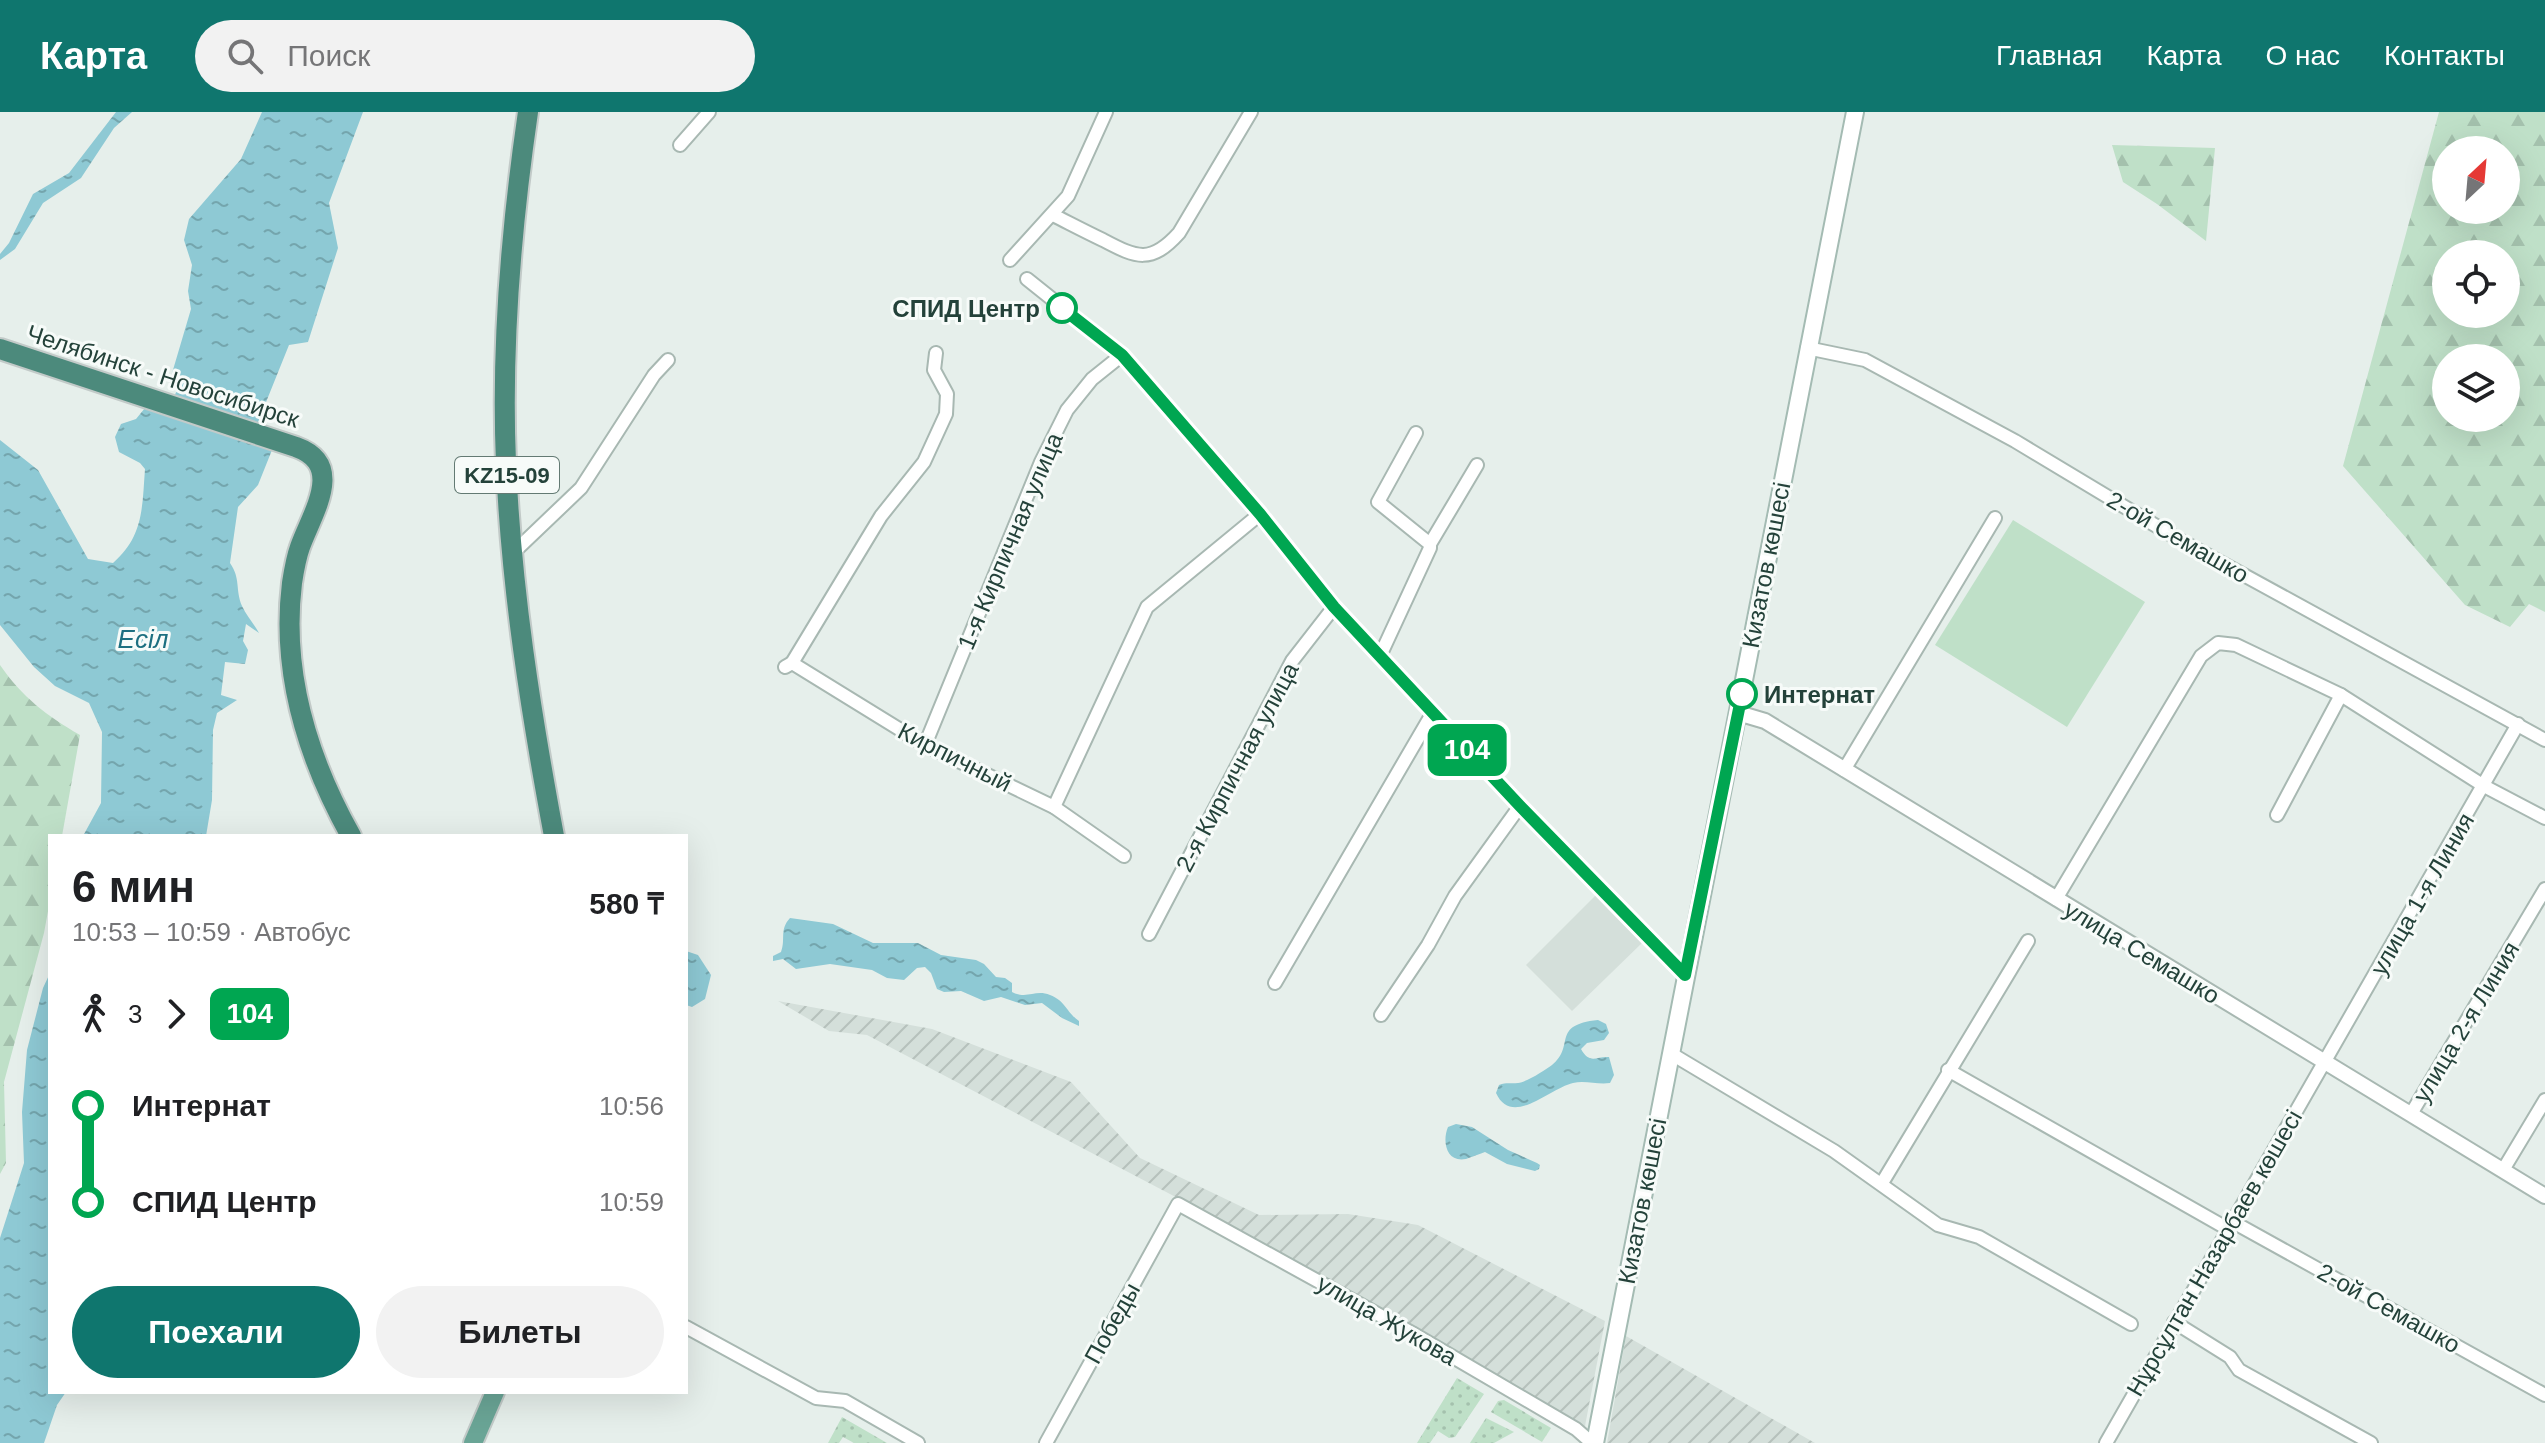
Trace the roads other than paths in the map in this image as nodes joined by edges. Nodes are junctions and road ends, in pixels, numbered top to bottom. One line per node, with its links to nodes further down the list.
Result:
1 (528, 112): 20 (highway, KZ15-09)
2 (709, 112): 6 (street)
3 (1106, 112): 7 (street)
4 (1251, 112): 7 (street)
5 (1855, 112): 10 (main road, Кизатов көшесі)
6 (680, 145)
7 (1053, 215): 8 (street)
8 (1010, 260)
9 (1027, 279): 13 (street)
10 (1807, 348): 24 (main road, Кизатов көшесі); 26 (street, 2-ой Семашко)
11 (0, 349): 35 (highway, Челябинск - Новосибирск)
12 (936, 353): 28 (street, Кирпичный)
13 (1122, 355): 17 (street); 28 (street, 1-я Кирпичная улица)
14 (668, 360): 20 (street)
15 (1416, 433): 19 (street)
16 (1477, 465): 19 (street)
17 (1260, 514): 21 (street); 32 (street)
18 (1995, 518): 29 (street)
19 (1430, 544): 22 (street)
20 (514, 552): 36 (highway, KZ15-09)
21 (1334, 607): 22 (street); 40 (street, 2-я Кирпичная улица)
22 (1380, 656): 25 (street)
23 (2341, 695): 30 (street); 33 (street); 39 (street)
24 (1738, 713): 29 (street, улица Семашко); 42 (main road, Кизатов көшесі)
25 (1432, 714): 31 (street); 43 (street)
26 (2518, 724): 27 (street, 2-ой Семашко); 30 (street, улица 1-я Линия)
27 (2545, 740)
28 (925, 745): 32 (street, Кирпичный)
29 (1844, 770): 39 (street, улица Семашко)
30 (2484, 786): 34 (street); 46 (street, улица 1-я Линия)
31 (1520, 806): 42 (street); 44 (street)
32 (1054, 807): 37 (street, Кирпичный)
33 (2277, 815)
34 (2545, 818)
35 (352, 834)
36 (554, 834)
37 (1124, 856)
38 (2545, 889): 49 (street, улица 2-я Линия)
39 (2056, 899): 46 (street, улица Семашко)
40 (1149, 934)
41 (2028, 941): 47 (street)
42 (1685, 975): 45 (main road, Кизатов көшесі)
43 (1275, 983)
44 (1381, 1015)
45 (1670, 1053): 51 (street); 64 (main road, Кизатов көшесі)
46 (2323, 1063): 49 (street, улица Семашко); 54 (street, Нұрсұлтан Назарбаев көшесі)
47 (1948, 1070): 51 (street); 54 (street, 2-ой Семашко)
48 (2545, 1100): 50 (street)
49 (2411, 1114): 50 (street, улица Семашко)
50 (2503, 1170): 52 (street, улица Семашко)
51 (1882, 1183): 56 (street)
52 (2545, 1196)
53 (1178, 1204): 63 (street, Победы); 64 (street, улица Жукова)
54 (2230, 1225): 55 (street, Нұрсұлтан Назарбаев көшесі); 59 (street, 2-ой Семашко)
55 (2174, 1322): 60 (street); 65 (street, Нұрсұлтан Назарбаев көшесі)
56 (2131, 1324)
57 (688, 1328): 62 (street)
58 (494, 1394): 61 (main road)
59 (2545, 1395)
60 (2365, 1440)
61 (473, 1443)
62 (918, 1443)
63 (1046, 1443)
64 (1594, 1443)
65 (2106, 1443)

